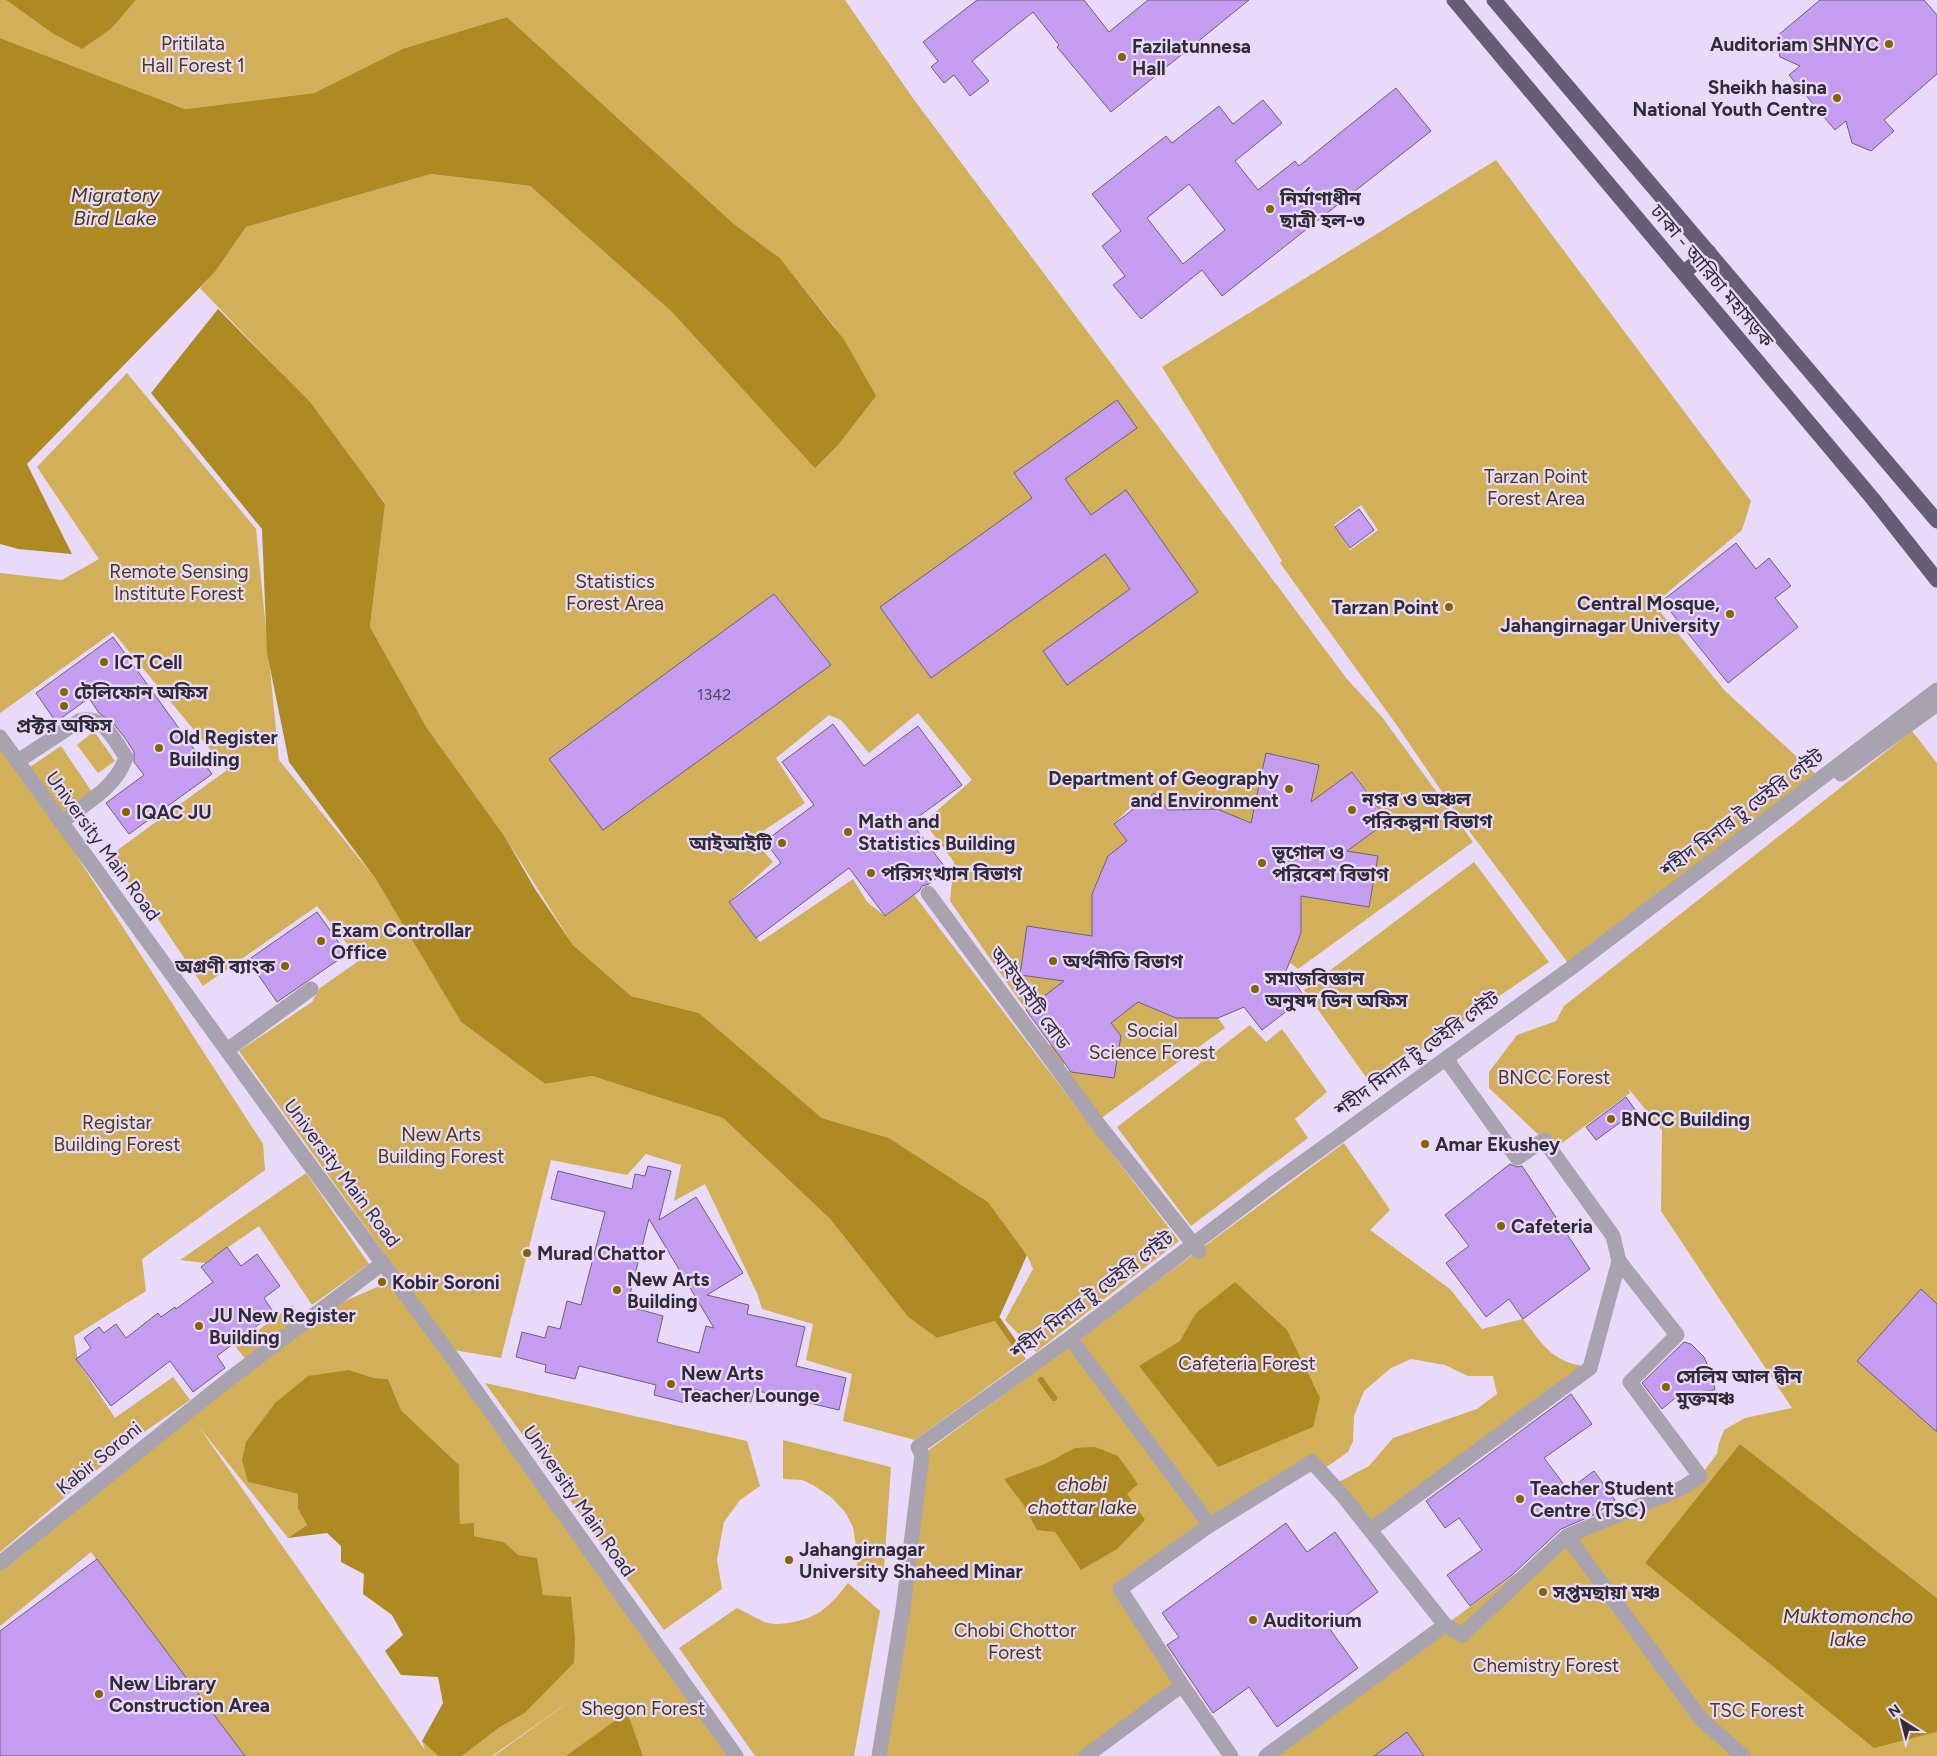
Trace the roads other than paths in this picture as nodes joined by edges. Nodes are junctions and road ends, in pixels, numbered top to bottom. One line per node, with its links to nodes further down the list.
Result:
1 (1454, 0): 4 (highway, ঢাকা - আরিচা মহাসড়ক)
2 (1494, 0): 3 (highway, ঢাকা - আরিচা মহাসড়ক)
3 (1709, 252): 4 (highway); 5 (highway, ঢাকা - আরিচা মহাসড়ক)
4 (1683, 272): 6 (highway, ঢাকা - আরিচা মহাসড়ক)
5 (1937, 521)
6 (1937, 580)
7 (1937, 690): 13 (street, শহীদ মিনার টু ডেইরি গেইট)
8 (1937, 704): 13 (street)
9 (0, 737): 10 (street, University Main Road)
10 (18, 762): 11 (street, University Main Road); 11 (street)
11 (61, 822): 15 (street, University Main Road)
12 (928, 893): 17 (street, আইআইটি রোড)
13 (1573, 971): 16 (street)
14 (311, 989): 15 (street)
15 (227, 1050): 19 (street, University Main Road)
16 (1449, 1062): 17 (street); 17 (street, শহীদ মিনার টু ডেইরি গেইট); 18 (street)
17 (1196, 1248): 20 (street, শহীদ মিনার টু ডেইরি গেইট)
18 (1619, 1261): 22 (street); 23 (street)
19 (383, 1263): 24 (street, Kabir Soroni); 27 (street, University Main Road)
20 (1072, 1341): 21 (street); 28 (street, শহীদ মিনার টু ডেইরি গেইট)
21 (1210, 1525): 22 (street); 26 (street)
22 (1370, 1530): 25 (street)
23 (1567, 1536): 25 (street); 32 (street)
24 (0, 1563)
25 (1445, 1625): 31 (street)
26 (1182, 1685): 29 (street); 30 (street)
27 (736, 1756)
28 (879, 1756)
29 (1086, 1756)
30 (1231, 1756)
31 (1266, 1756)
32 (1743, 1756)

